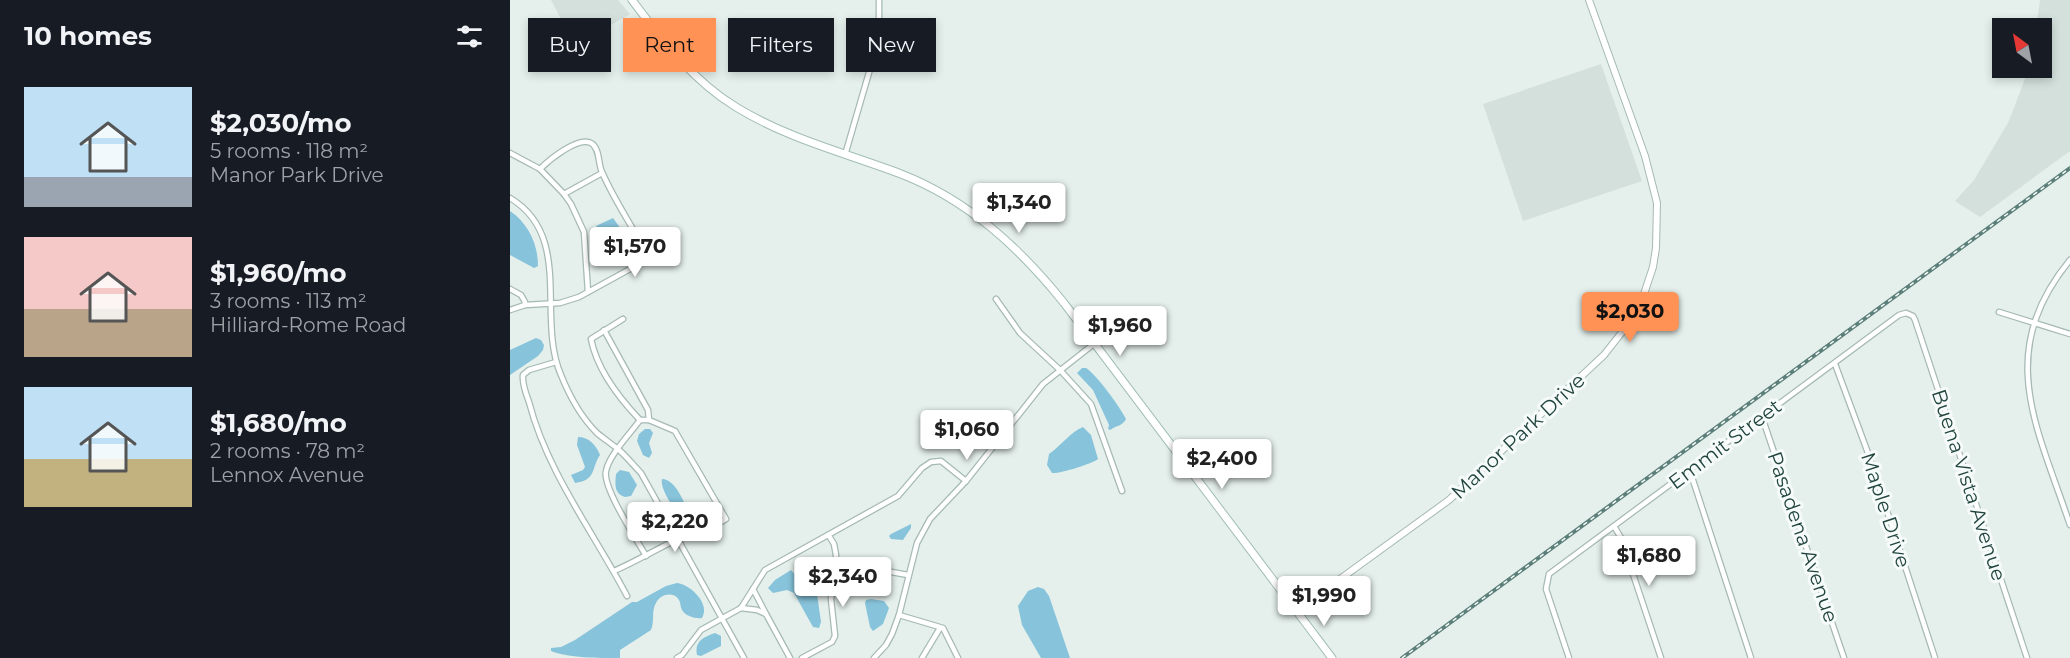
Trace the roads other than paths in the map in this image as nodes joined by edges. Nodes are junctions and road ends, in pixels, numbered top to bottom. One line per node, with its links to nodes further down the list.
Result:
1 (632, 0): 5 (main road)
2 (879, 0): 5 (street)
3 (1589, 0): 47 (street, Manor Park Drive)
4 (510, 153): 6 (street)
5 (845, 155): 25 (main road)
6 (540, 169): 7 (street); 8 (street)
7 (602, 172): 8 (street); 11 (street)
8 (564, 194): 14 (street)
9 (510, 198): 16 (street)
10 (672, 246): 11 (street)
11 (649, 257): 14 (street)
12 (2070, 260): 22 (street)
13 (510, 289): 17 (street)
14 (588, 292): 16 (street)
15 (996, 299): 28 (street)
16 (552, 303): 17 (street); 26 (street)
17 (525, 305): 18 (street)
18 (510, 310)
19 (2000, 312): 22 (street)
20 (1909, 313): 27 (street, Emmit Street); 65 (street, Buena Vista Avenue)
21 (623, 319): 23 (street)
22 (2034, 322): 24 (street); 36 (street)
23 (604, 330): 30 (street); 31 (street)
24 (2070, 334)
25 (1095, 343): 28 (street); 47 (main road)
26 (556, 362): 32 (street); 42 (street)
27 (1835, 364): 29 (street, Emmit Street); 64 (street, Maple Drive)
28 (1060, 370): 34 (street); 35 (street)
29 (1762, 417): 33 (street, Emmit Street); 63 (street, Pasadena Avenue)
30 (640, 420): 31 (street); 32 (street)
31 (649, 420): 39 (street)
32 (619, 450): 39 (street); 40 (street)
33 (1690, 471): 37 (street, Emmit Street); 62 (street)
34 (966, 481): 38 (street); 43 (street)
35 (1122, 490)
36 (2070, 525)
37 (1614, 526): 60 (street, Emmit Street); 61 (street)
38 (829, 536): 41 (street); 44 (street)
39 (678, 538): 40 (street); 50 (street)
40 (646, 556): 42 (street)
41 (836, 562): 43 (street); 55 (street)
42 (614, 571): 45 (street)
43 (908, 575): 49 (street)
44 (753, 589): 46 (street); 48 (street)
45 (627, 596)
46 (741, 608): 48 (street); 50 (street)
47 (1296, 611): 59 (main road)
48 (766, 614): 54 (street)
49 (899, 615): 51 (street); 56 (street)
50 (723, 619): 52 (street); 53 (street)
51 (940, 628): 57 (street); 58 (street)
52 (682, 657)
53 (744, 658)
54 (790, 658)
55 (802, 658)
56 (874, 658)
57 (922, 658)
58 (958, 658)
59 (1332, 658)
60 (1569, 658)
61 (1660, 658)
62 (1751, 658)
63 (1844, 658)
64 (1935, 658)
65 (2027, 658)

